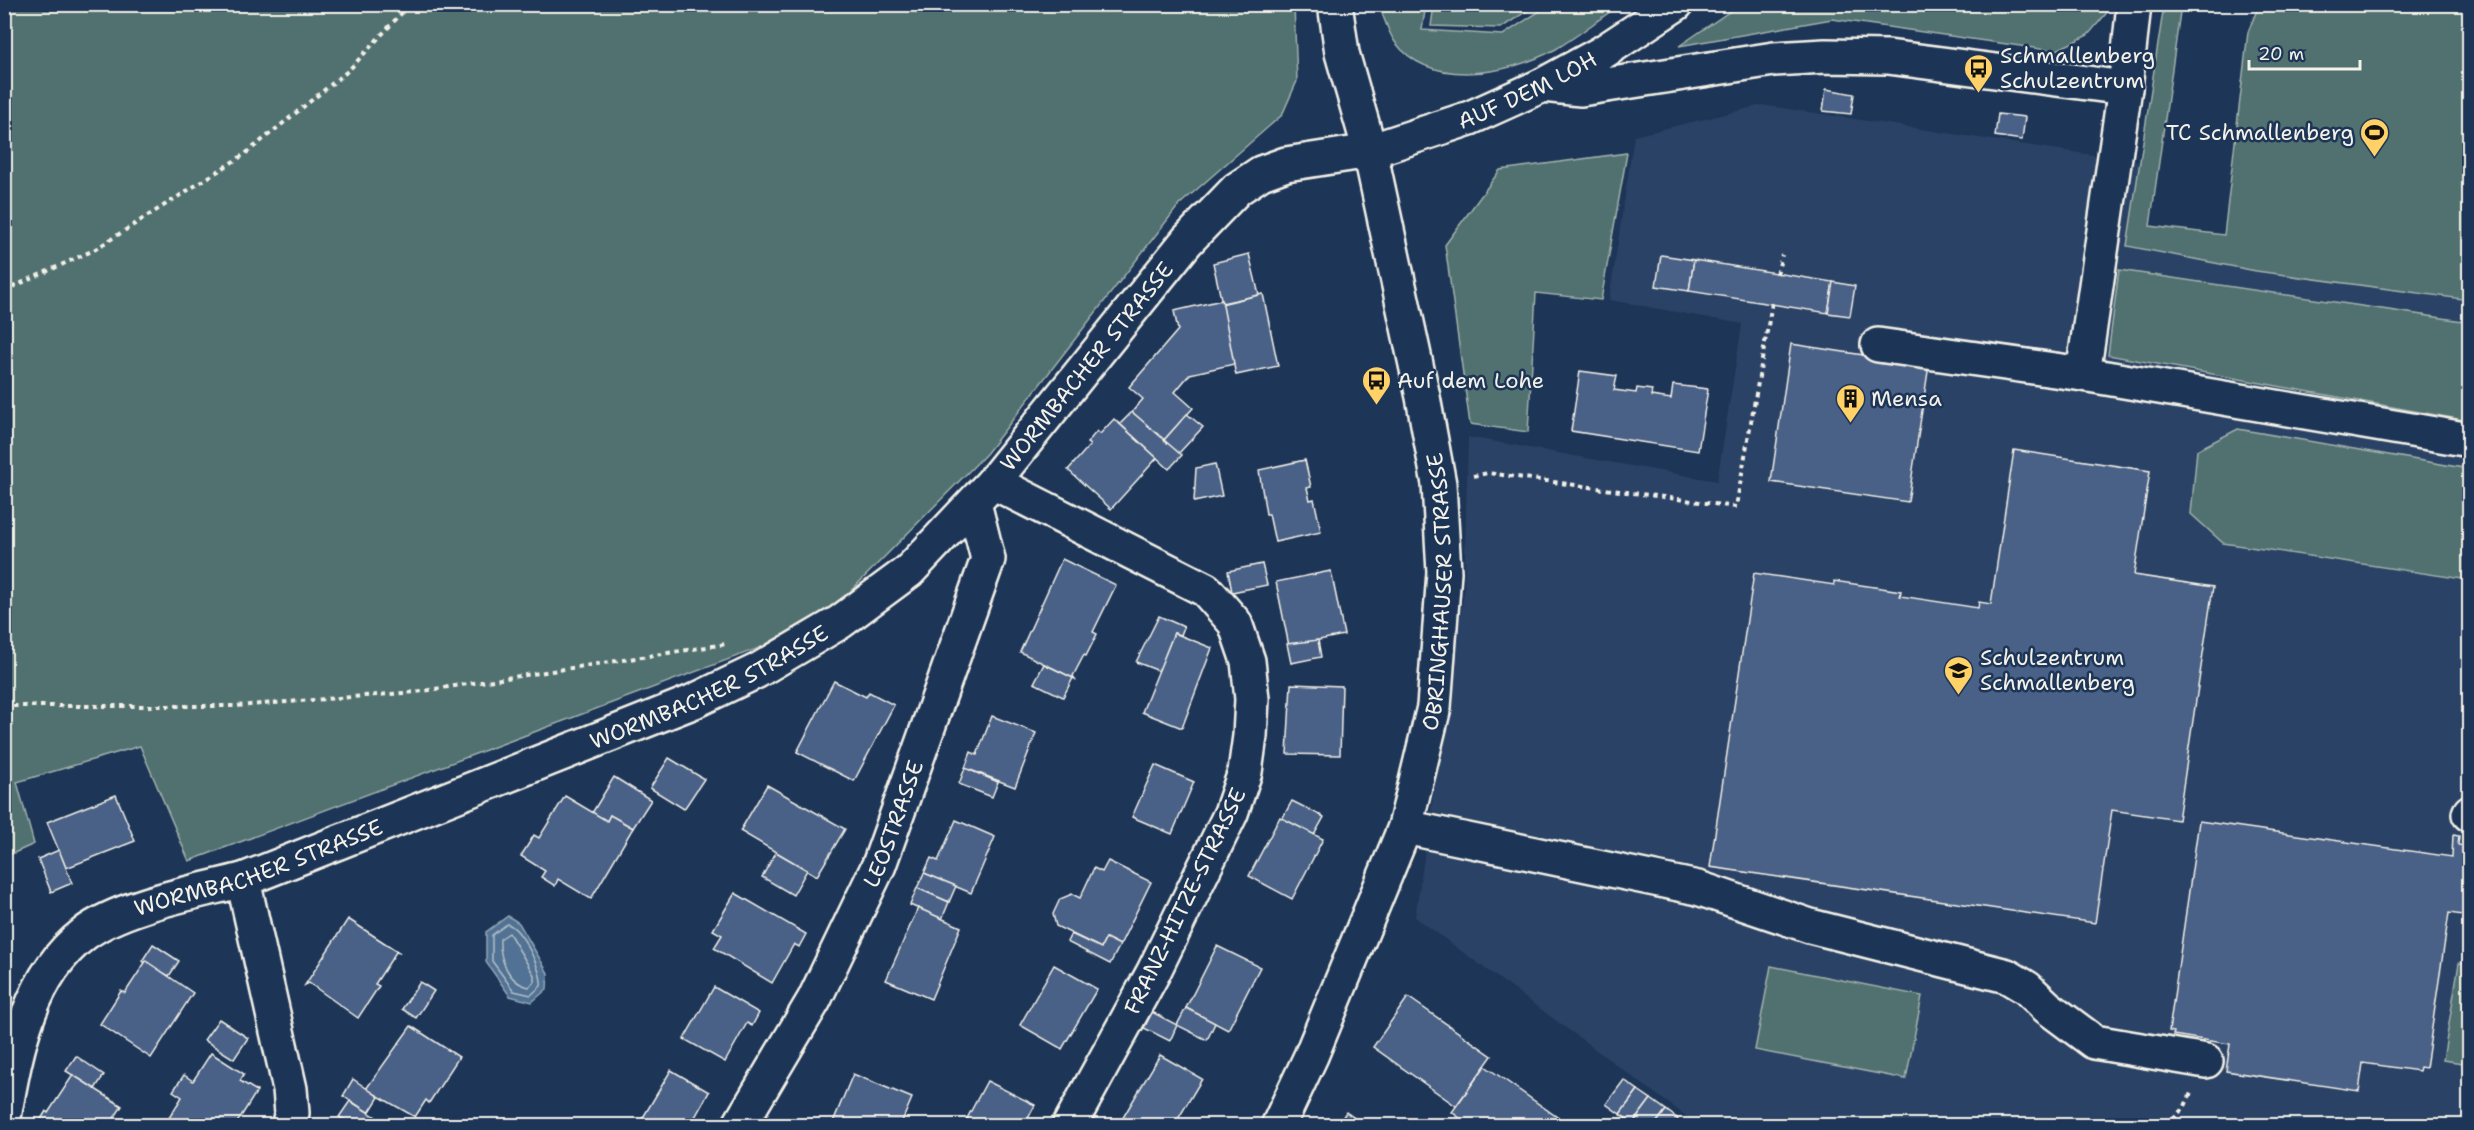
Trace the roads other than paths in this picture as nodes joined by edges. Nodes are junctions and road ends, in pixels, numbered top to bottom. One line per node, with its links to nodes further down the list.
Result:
1 (1335, 4): 6 (street, OBRINGHAUSER STRASSE)
2 (1676, 4): 4 (street, AUF DEM LOH)
3 (2134, 4): 5 (street)
4 (1543, 85): 5 (street); 6 (street, AUF DEM LOH)
5 (2125, 88): 8 (street)
6 (1370, 151): 10 (street, WORMBACHER STRASSE); 11 (street, OBRINGHAUSER STRASSE)
7 (1878, 345): 8 (street)
8 (2083, 374): 9 (street)
9 (2469, 440)
10 (983, 493): 12 (street, WORMBACHER STRASSE); 16 (street, LEOSTRASSE); 17 (street, FRANZ-HITZE-STRASSE)
11 (1405, 827): 13 (street); 18 (street, OBRINGHAUSER STRASSE)
12 (243, 880): 14 (street, WORMBACHER STRASSE); 15 (street)
13 (2206, 1061)
14 (4, 1117)
15 (288, 1125)
16 (739, 1125)
17 (1069, 1125)
18 (1278, 1125)

